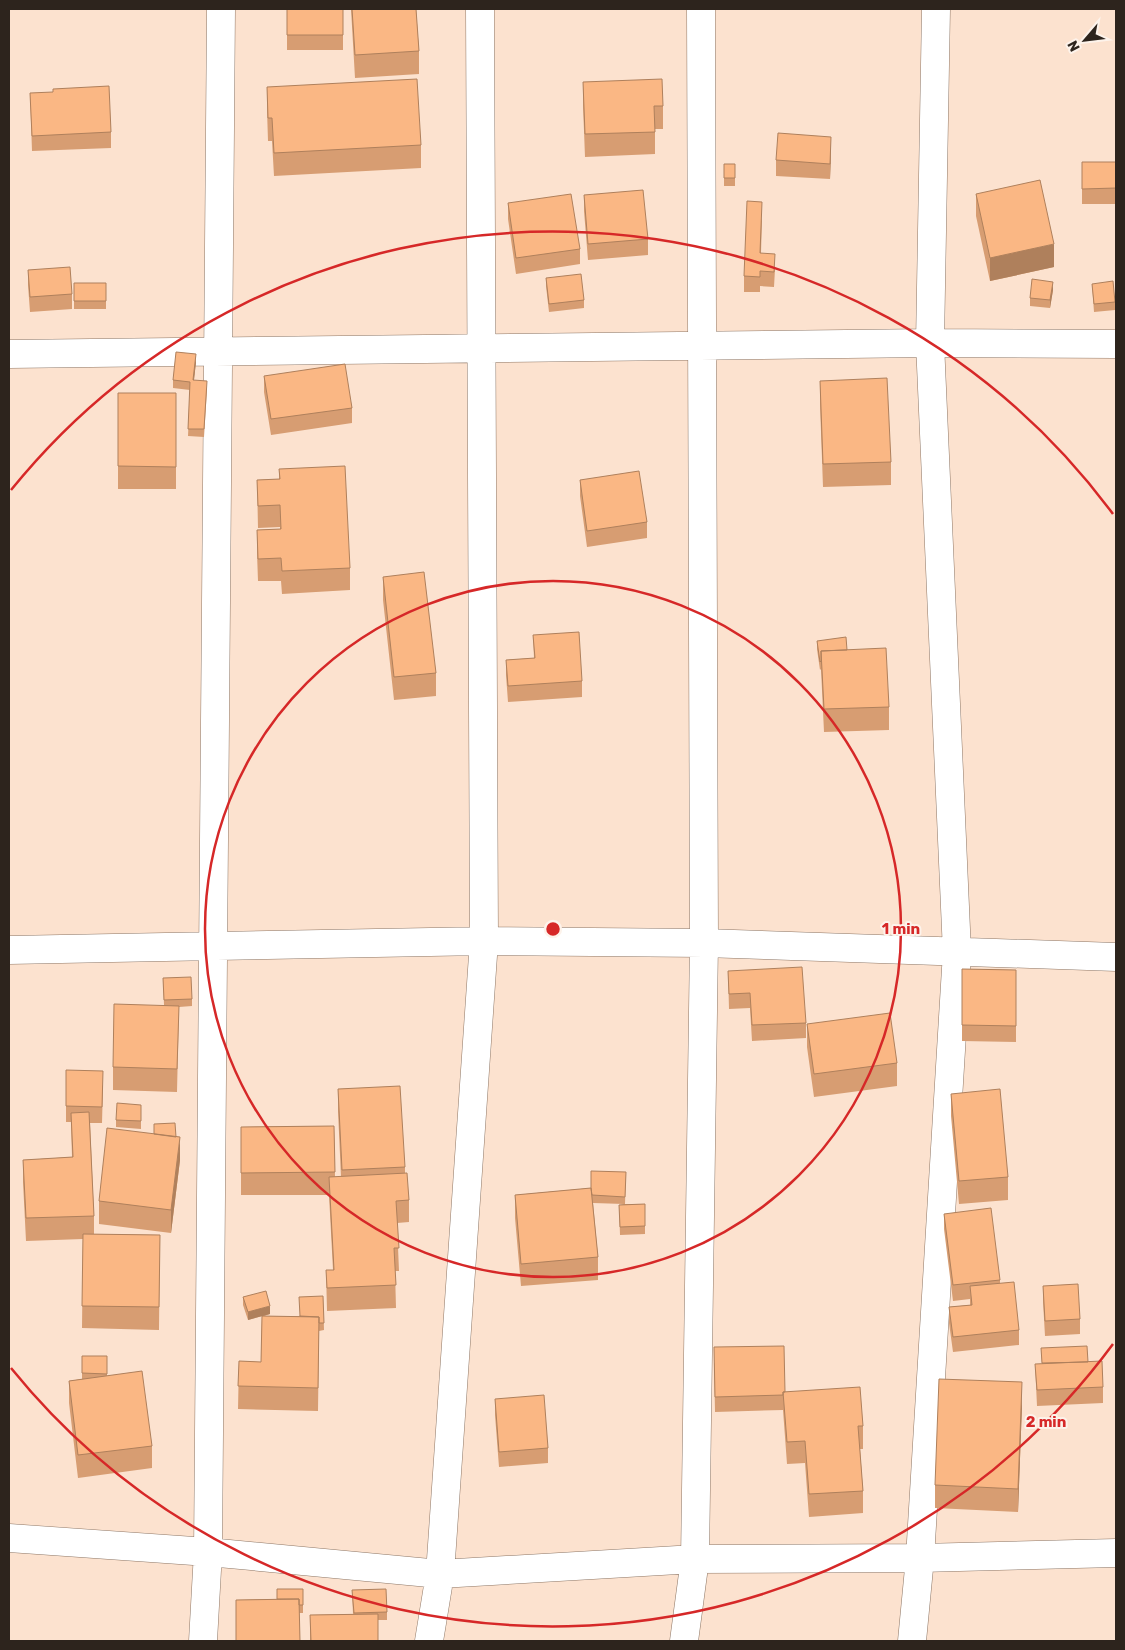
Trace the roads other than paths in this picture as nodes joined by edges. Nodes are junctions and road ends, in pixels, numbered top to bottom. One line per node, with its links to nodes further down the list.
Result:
1 (221, 9): 9 (street)
2 (480, 9): 8 (street)
3 (701, 9): 7 (street)
4 (936, 9): 5 (street)
5 (930, 343): 6 (street); 7 (street); 15 (street)
6 (1116, 344)
7 (702, 346): 8 (street); 12 (street)
8 (482, 348): 9 (street); 11 (street)
9 (218, 352): 10 (street); 13 (street)
10 (9, 354)
11 (484, 941): 12 (street); 13 (street); 22 (street)
12 (704, 943): 15 (street); 21 (street)
13 (213, 946): 14 (street); 18 (street)
14 (9, 950)
15 (957, 952): 16 (street); 20 (street)
16 (1116, 957)
17 (9, 1538): 18 (street)
18 (208, 1552): 22 (street); 23 (street)
19 (1116, 1553): 20 (street)
20 (920, 1558): 21 (street); 26 (street)
21 (695, 1559): 22 (street); 25 (street)
22 (440, 1574): 24 (street)
23 (202, 1641)
24 (429, 1641)
25 (684, 1641)
26 (912, 1641)

